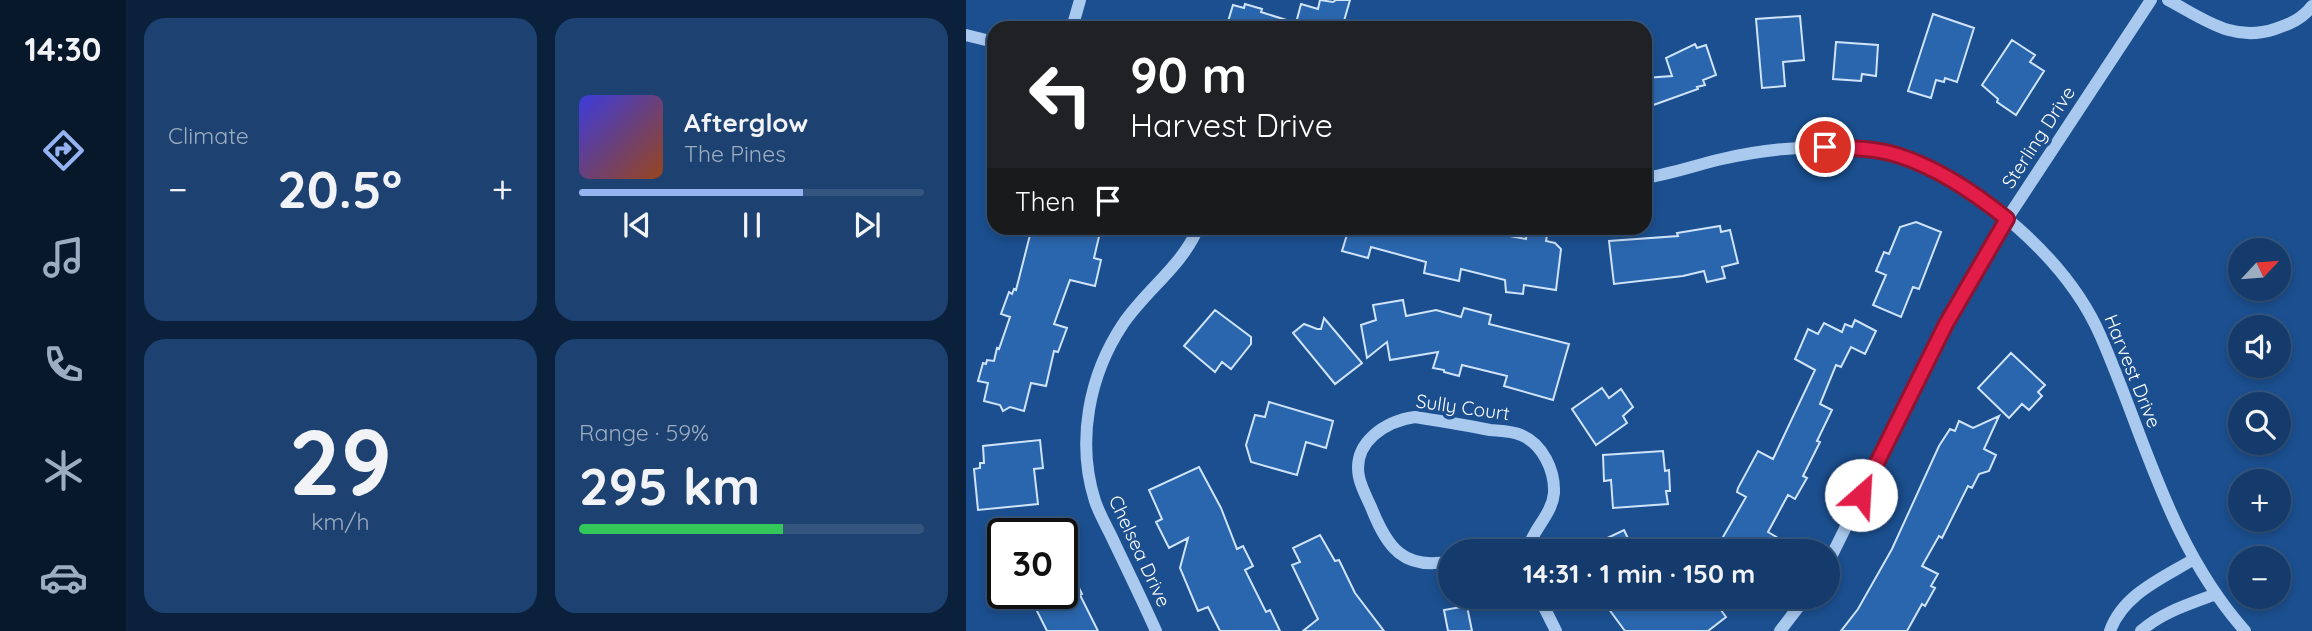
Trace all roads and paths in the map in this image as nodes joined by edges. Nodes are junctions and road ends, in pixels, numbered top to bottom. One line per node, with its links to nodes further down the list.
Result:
1 (1080, 0): 5 (street)
2 (2151, 0): 9 (street, Sterling Drive)
3 (2168, 0): 4 (street)
4 (2312, 6)
5 (1074, 21)
6 (966, 35): 7 (street)
7 (987, 40)
8 (1652, 176): 9 (street, Harvest Drive)
9 (2007, 219): 12 (street, Sterling Drive); 13 (street, Harvest Drive)
10 (1194, 235): 18 (street, Chelsea Drive)
11 (1530, 539): 14 (street, Sully Court)
12 (1840, 542)
13 (2194, 559): 15 (street, Harvest Drive); 21 (street)
14 (1438, 564)
15 (2216, 594): 22 (street); 23 (street, Harvest Drive)
16 (1545, 609): 19 (street)
17 (1796, 609): 20 (street)
18 (1156, 631)
19 (1556, 631)
20 (1780, 631)
21 (2110, 631)
22 (2141, 631)
23 (2245, 631)

